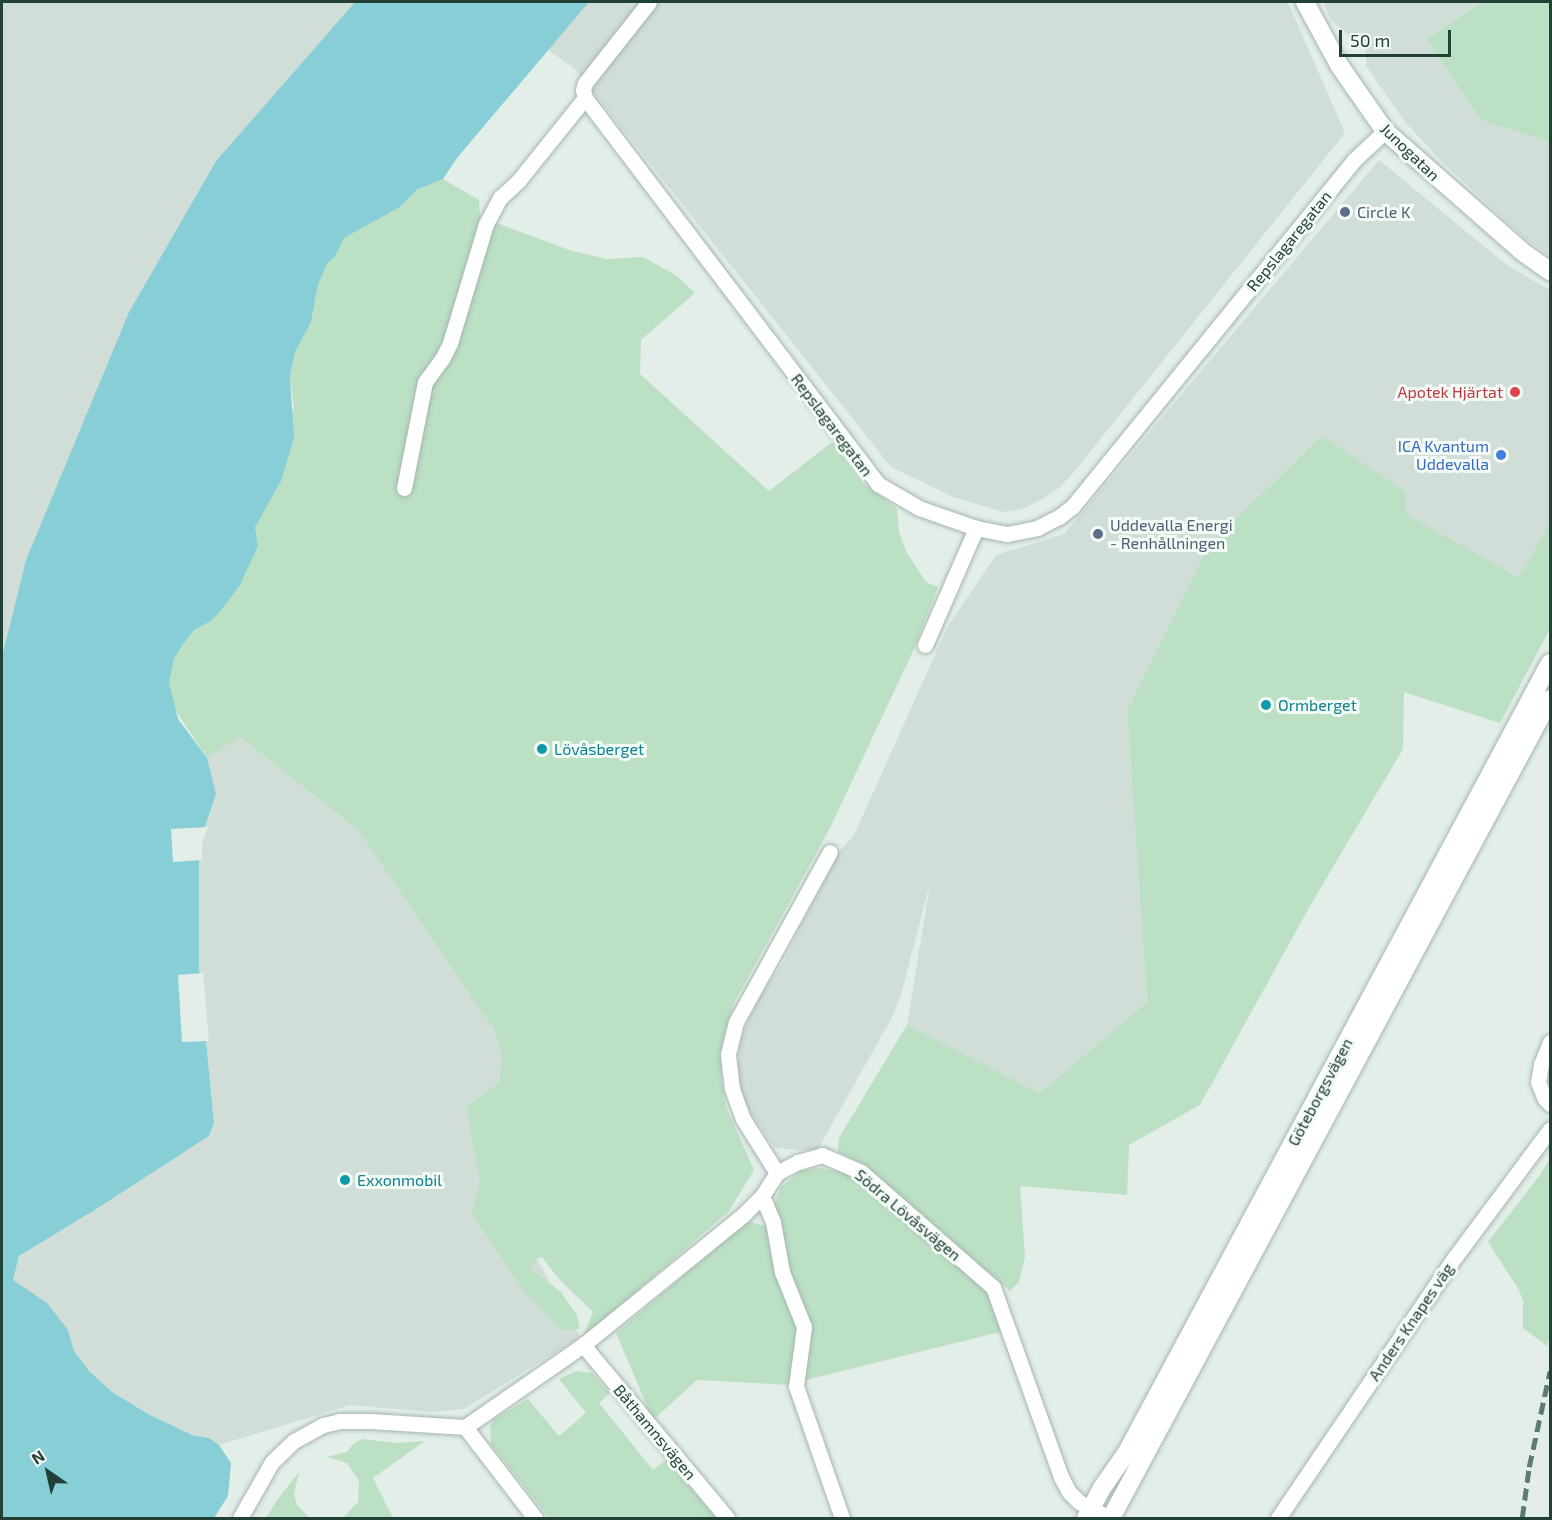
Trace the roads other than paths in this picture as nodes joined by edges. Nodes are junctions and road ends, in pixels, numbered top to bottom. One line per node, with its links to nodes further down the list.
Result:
1 (650, 2): 3 (street)
2 (1305, 2): 4 (main road, Junogatan)
3 (585, 98): 6 (street); 7 (street, Repslagaregatan)
4 (1385, 131): 5 (main road, Junogatan); 7 (street, Repslagaregatan)
5 (1551, 271)
6 (404, 488)
7 (976, 528): 8 (street)
8 (925, 645)
9 (1551, 663): 19 (main road, Göteborgsvägen)
10 (1551, 699): 24 (main road, Göteborgsvägen)
11 (830, 852): 15 (street)
12 (1551, 1042): 13 (street)
13 (1551, 1104)
14 (1551, 1129): 25 (street, Anders Knapes väg)
15 (777, 1173): 16 (street); 19 (street, Södra Lövåsvägen)
16 (762, 1196): 17 (street); 23 (street)
17 (583, 1345): 18 (street); 22 (street, Båthamnsvägen)
18 (465, 1427): 20 (street); 21 (street)
19 (1088, 1514): 24 (street, Södra Lövåsvägen)
20 (240, 1518)
21 (536, 1518)
22 (727, 1518)
23 (842, 1518)
24 (1110, 1518)
25 (1278, 1518)

